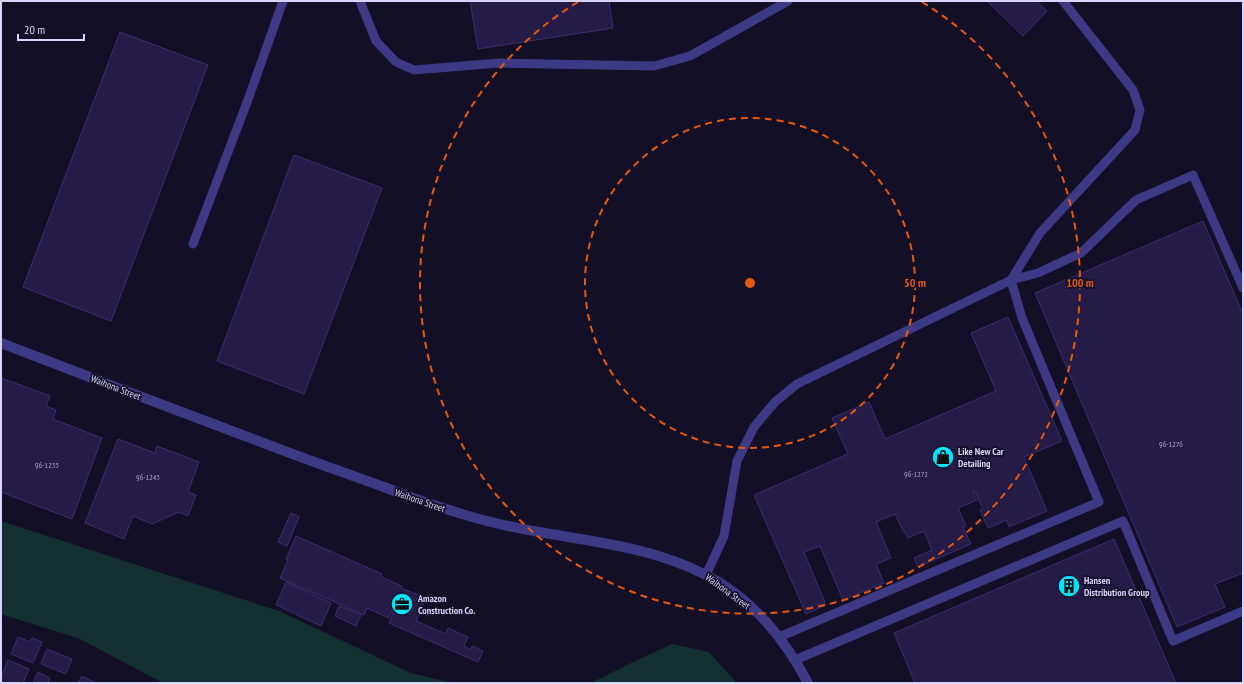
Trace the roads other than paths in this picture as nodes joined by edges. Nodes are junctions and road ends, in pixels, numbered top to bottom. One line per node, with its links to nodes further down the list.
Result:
1 (284, 1): 5 (lane)
2 (360, 1): 3 (lane)
3 (788, 1)
4 (1063, 1): 6 (lane)
5 (193, 244)
6 (1011, 280): 7 (lane); 9 (lane); 11 (lane)
7 (1243, 288)
8 (1, 344): 9 (street, Waihona Street)
9 (706, 575): 11 (street, Waihona Street)
10 (1243, 611): 12 (lane)
11 (779, 637): 12 (street, Waihona Street)
12 (795, 660): 13 (street, Waihona Street)
13 (808, 683)

